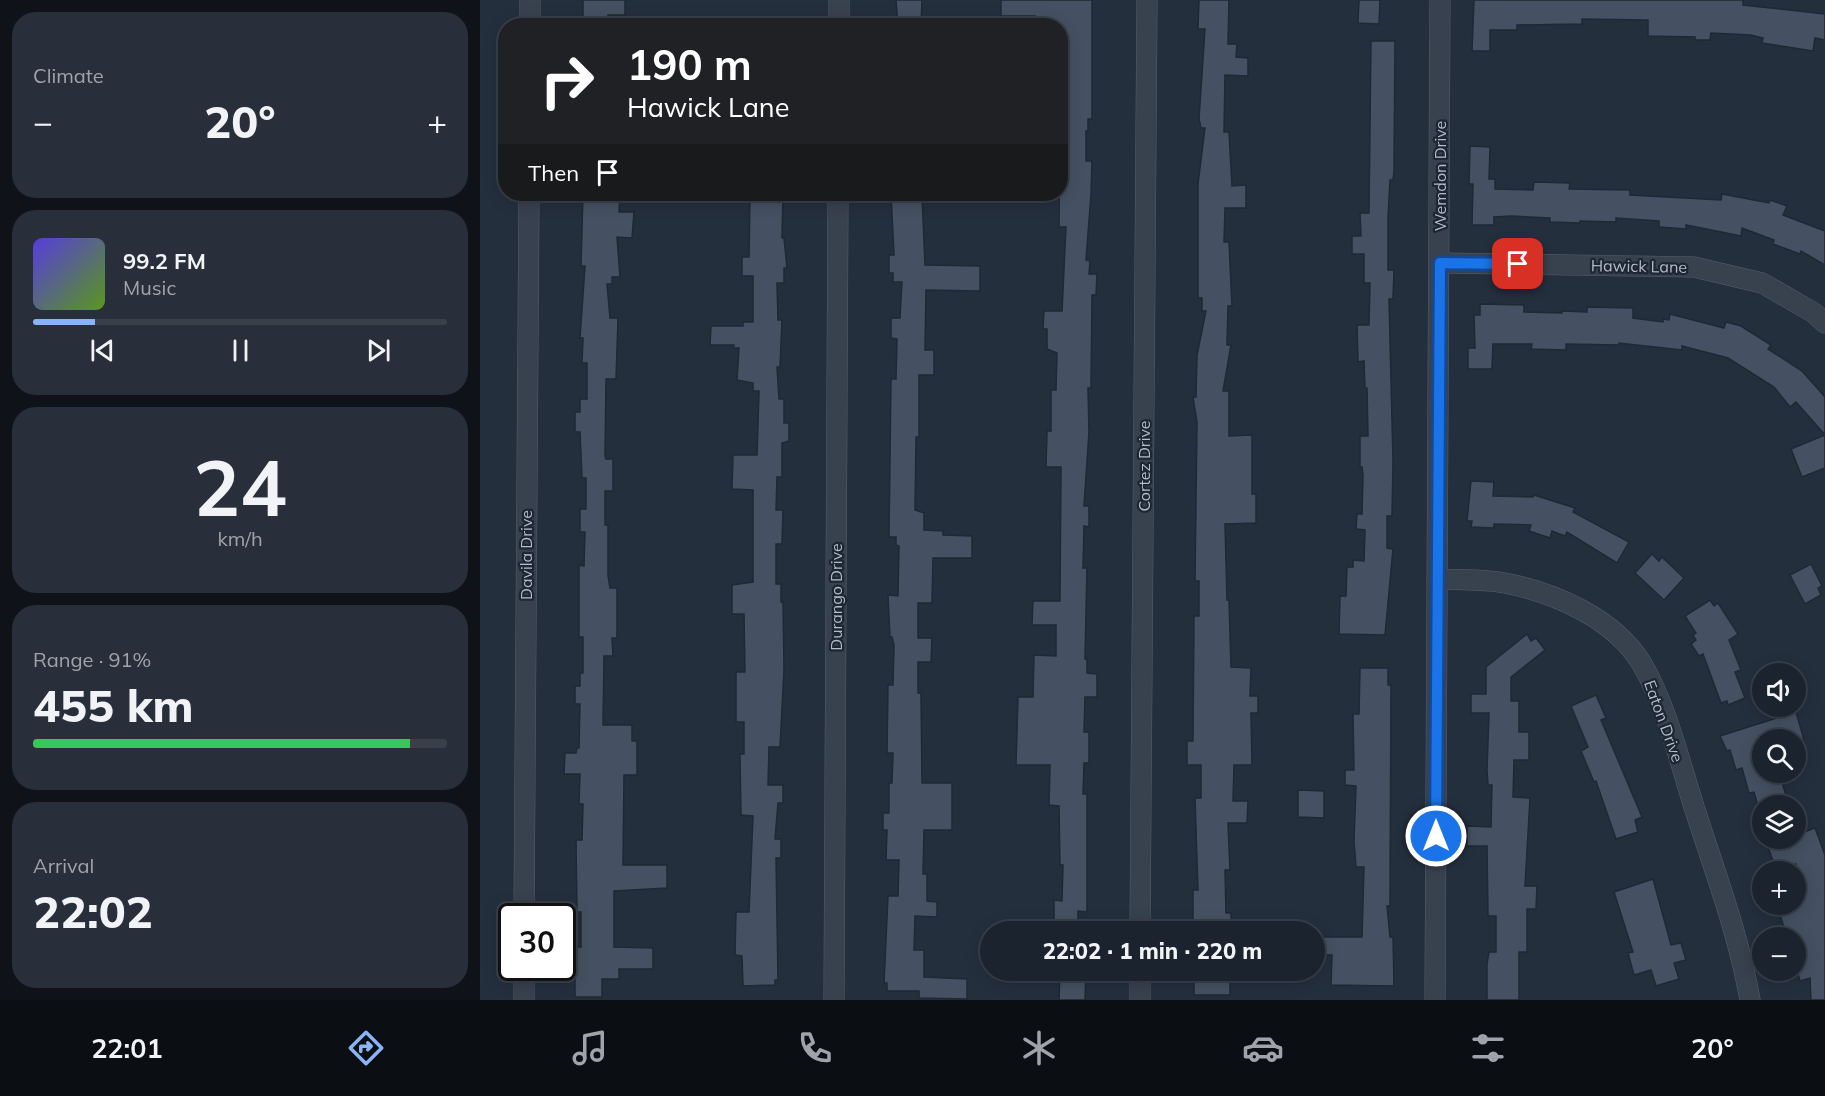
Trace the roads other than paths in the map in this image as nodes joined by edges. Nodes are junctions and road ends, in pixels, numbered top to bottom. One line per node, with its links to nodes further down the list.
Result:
1 (530, 0): 5 (street)
2 (839, 0): 6 (street)
3 (1147, 0): 13 (street, Cortez Drive)
4 (1440, 0): 9 (street, Wemdon Drive)
5 (530, 18)
6 (839, 18)
7 (529, 201): 12 (street, Davila Drive)
8 (838, 201): 17 (street, Durango Drive)
9 (1440, 263): 10 (street, Hawick Lane); 11 (street, Wemdon Drive)
10 (1825, 323)
11 (1437, 579): 19 (street, Wemdon Drive); 20 (street, Eaton Drive)
12 (524, 903)
13 (1140, 921)
14 (524, 981): 16 (street)
15 (1140, 981): 18 (street)
16 (524, 1000)
17 (834, 1000)
18 (1140, 1000)
19 (1435, 1000)
20 (1750, 1000)

